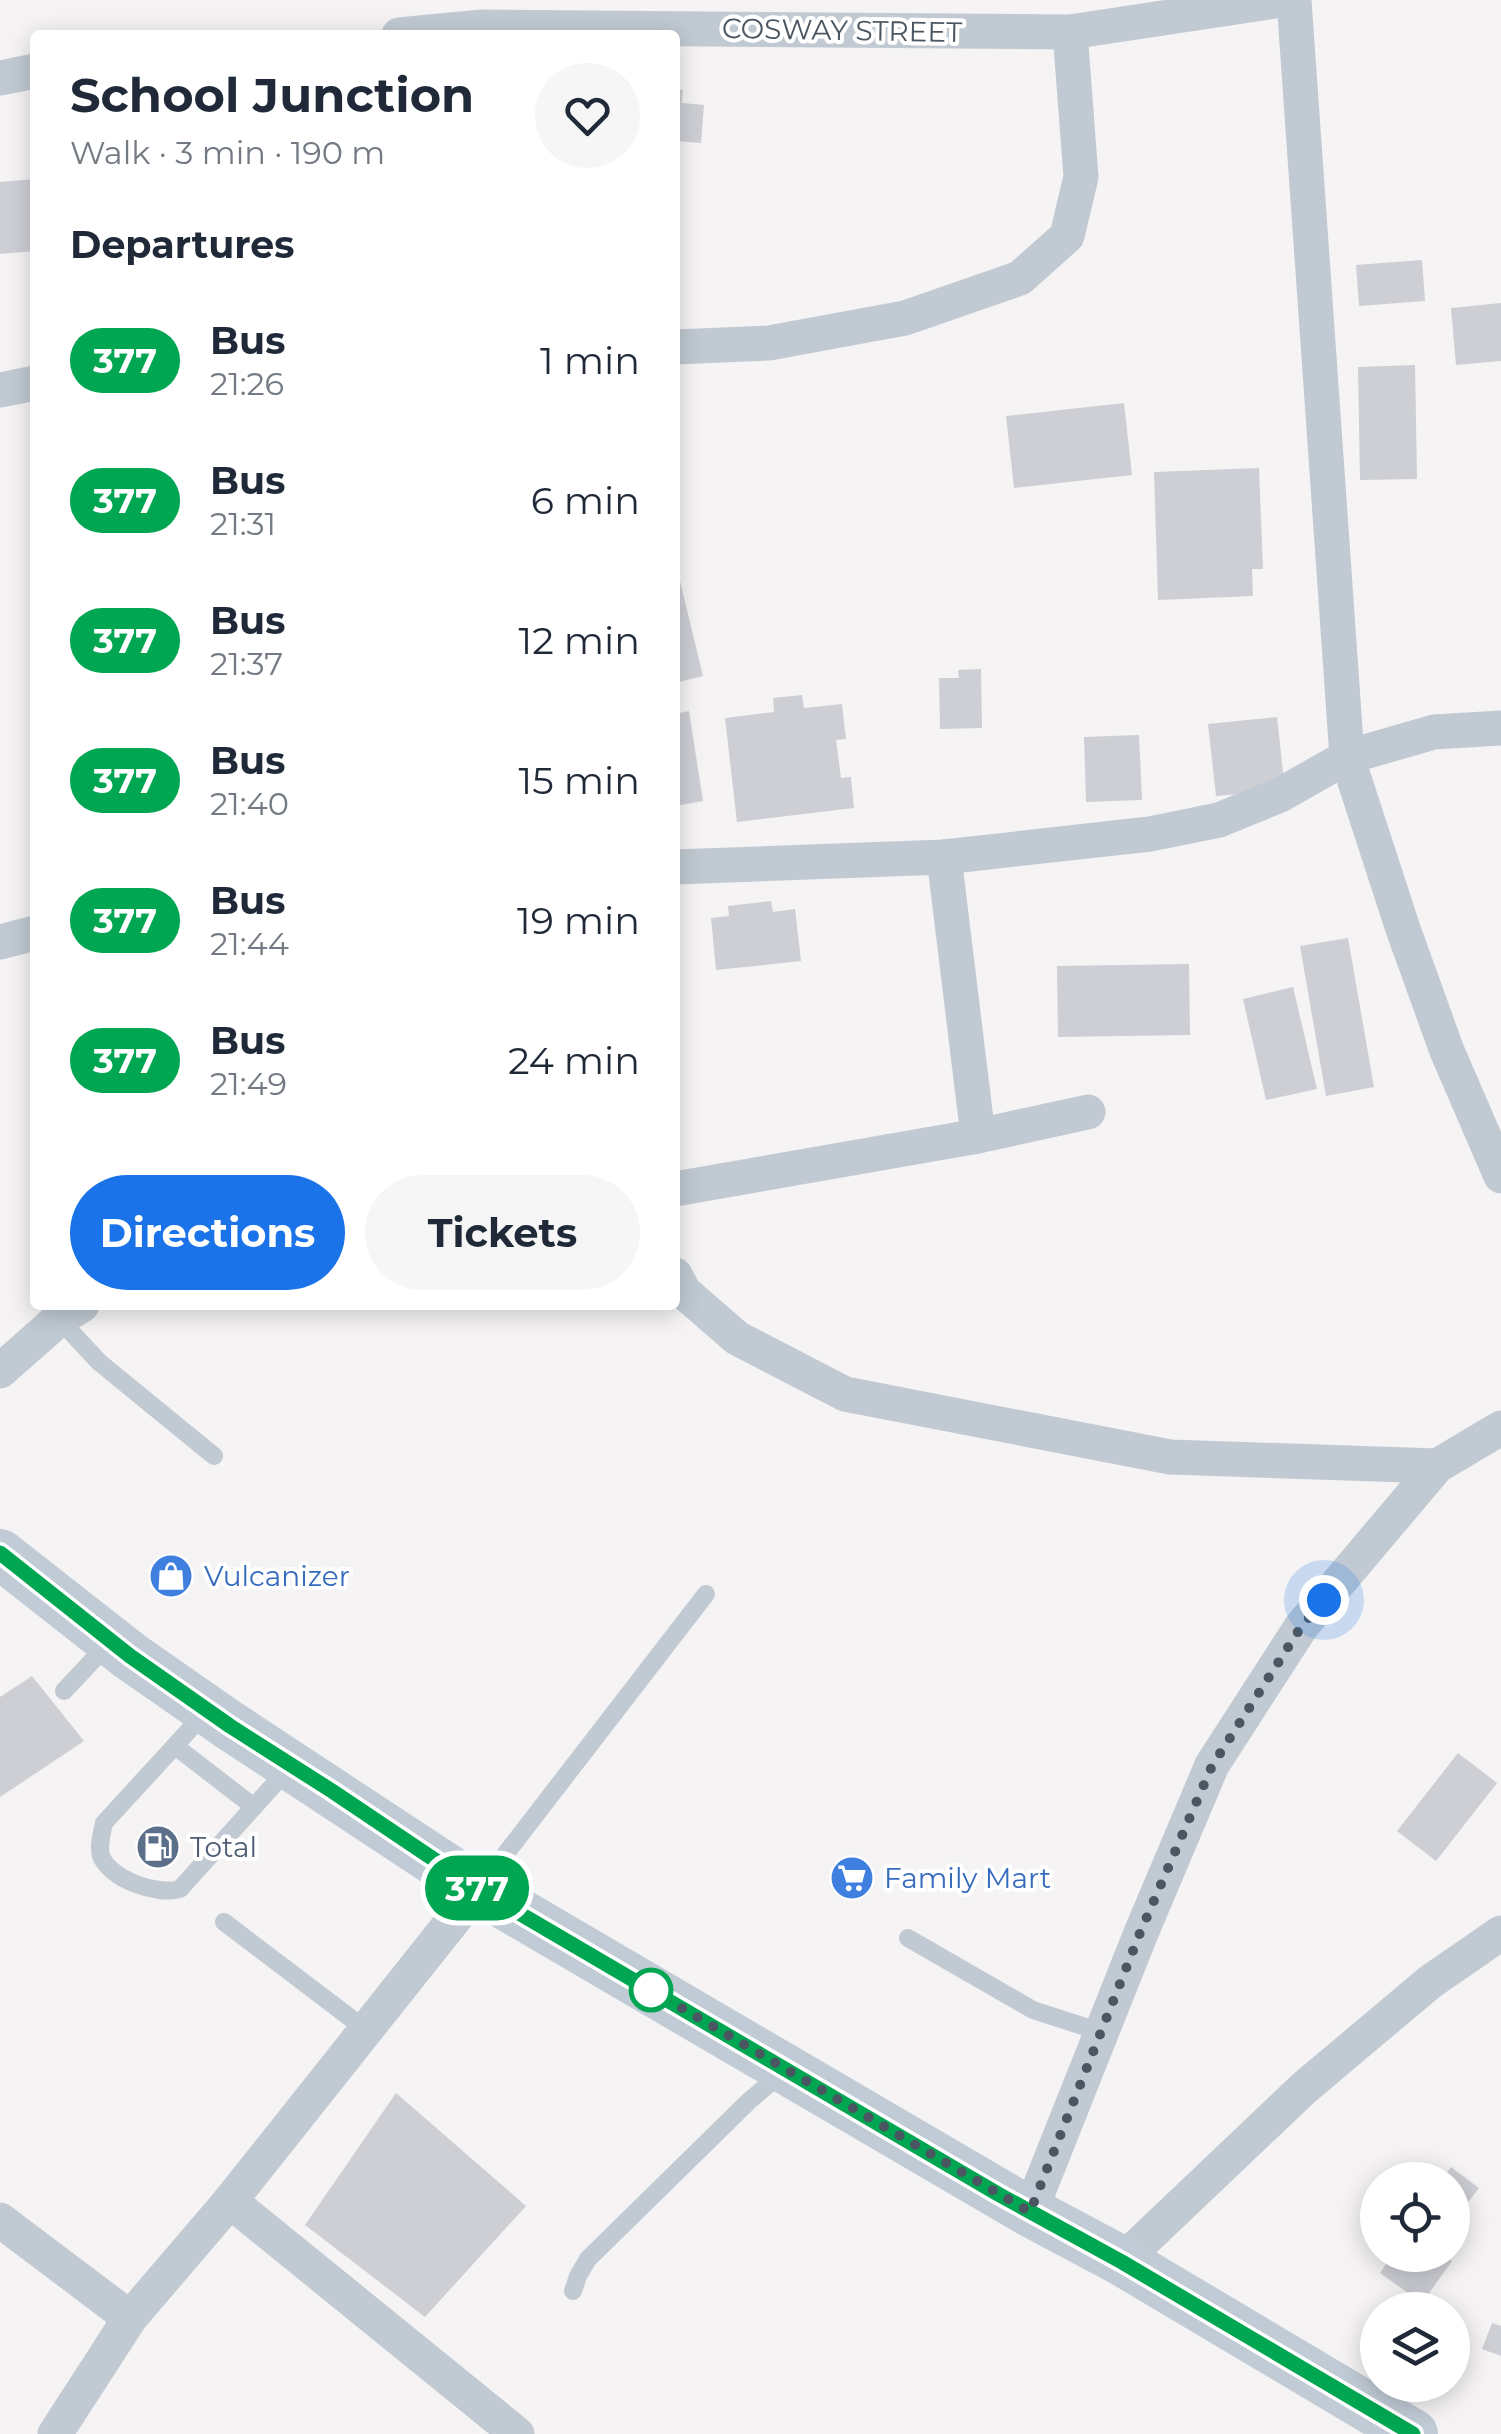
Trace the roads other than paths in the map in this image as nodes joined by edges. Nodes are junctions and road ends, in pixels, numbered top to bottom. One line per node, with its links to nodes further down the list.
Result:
1 (1282, 0): 4 (street, COSWAY STREET)
2 (1294, 0): 11 (street)
3 (451, 30): 4 (street, COSWAY STREET)
4 (1070, 32): 7 (street)
5 (30, 72): 6 (street)
6 (0, 78)
7 (680, 347)
8 (30, 384): 9 (street)
9 (0, 390)
10 (1501, 728): 11 (street)
11 (1346, 757): 12 (street); 18 (street)
12 (944, 856): 13 (street); 17 (street)
13 (680, 867)
14 (30, 934): 15 (street)
15 (0, 942)
16 (1088, 1112): 17 (street)
17 (978, 1136): 19 (street)
18 (1501, 1176)
19 (680, 1189)
20 (680, 1284): 25 (street)
21 (70, 1312): 22 (street); 24 (lane)
22 (0, 1371)
23 (1501, 1428): 25 (street)
24 (214, 1456)
25 (1436, 1466): 39 (street)
26 (0, 1554): 28 (street)
27 (706, 1594): 34 (lane)
28 (111, 1641): 29 (lane); 30 (street)
29 (64, 1691)
30 (208, 1710): 31 (lane); 32 (street)
31 (175, 1746): 33 (lane); 33 (lane)
32 (292, 1765): 33 (lane); 34 (street)
33 (254, 1807)
34 (478, 1889): 38 (street); 40 (street)
35 (224, 1922): 38 (lane)
36 (1501, 1933): 44 (street)
37 (908, 1938): 39 (lane)
38 (365, 2029): 41 (street)
39 (1101, 2032): 42 (street)
40 (786, 2070): 42 (street); 45 (lane)
41 (230, 2201): 46 (street); 48 (street)
42 (1030, 2212): 44 (street)
43 (0, 2220): 46 (street)
44 (1122, 2262): 49 (street)
45 (573, 2291)
46 (130, 2318): 47 (street)
47 (55, 2434)
48 (517, 2434)
49 (1413, 2434)

